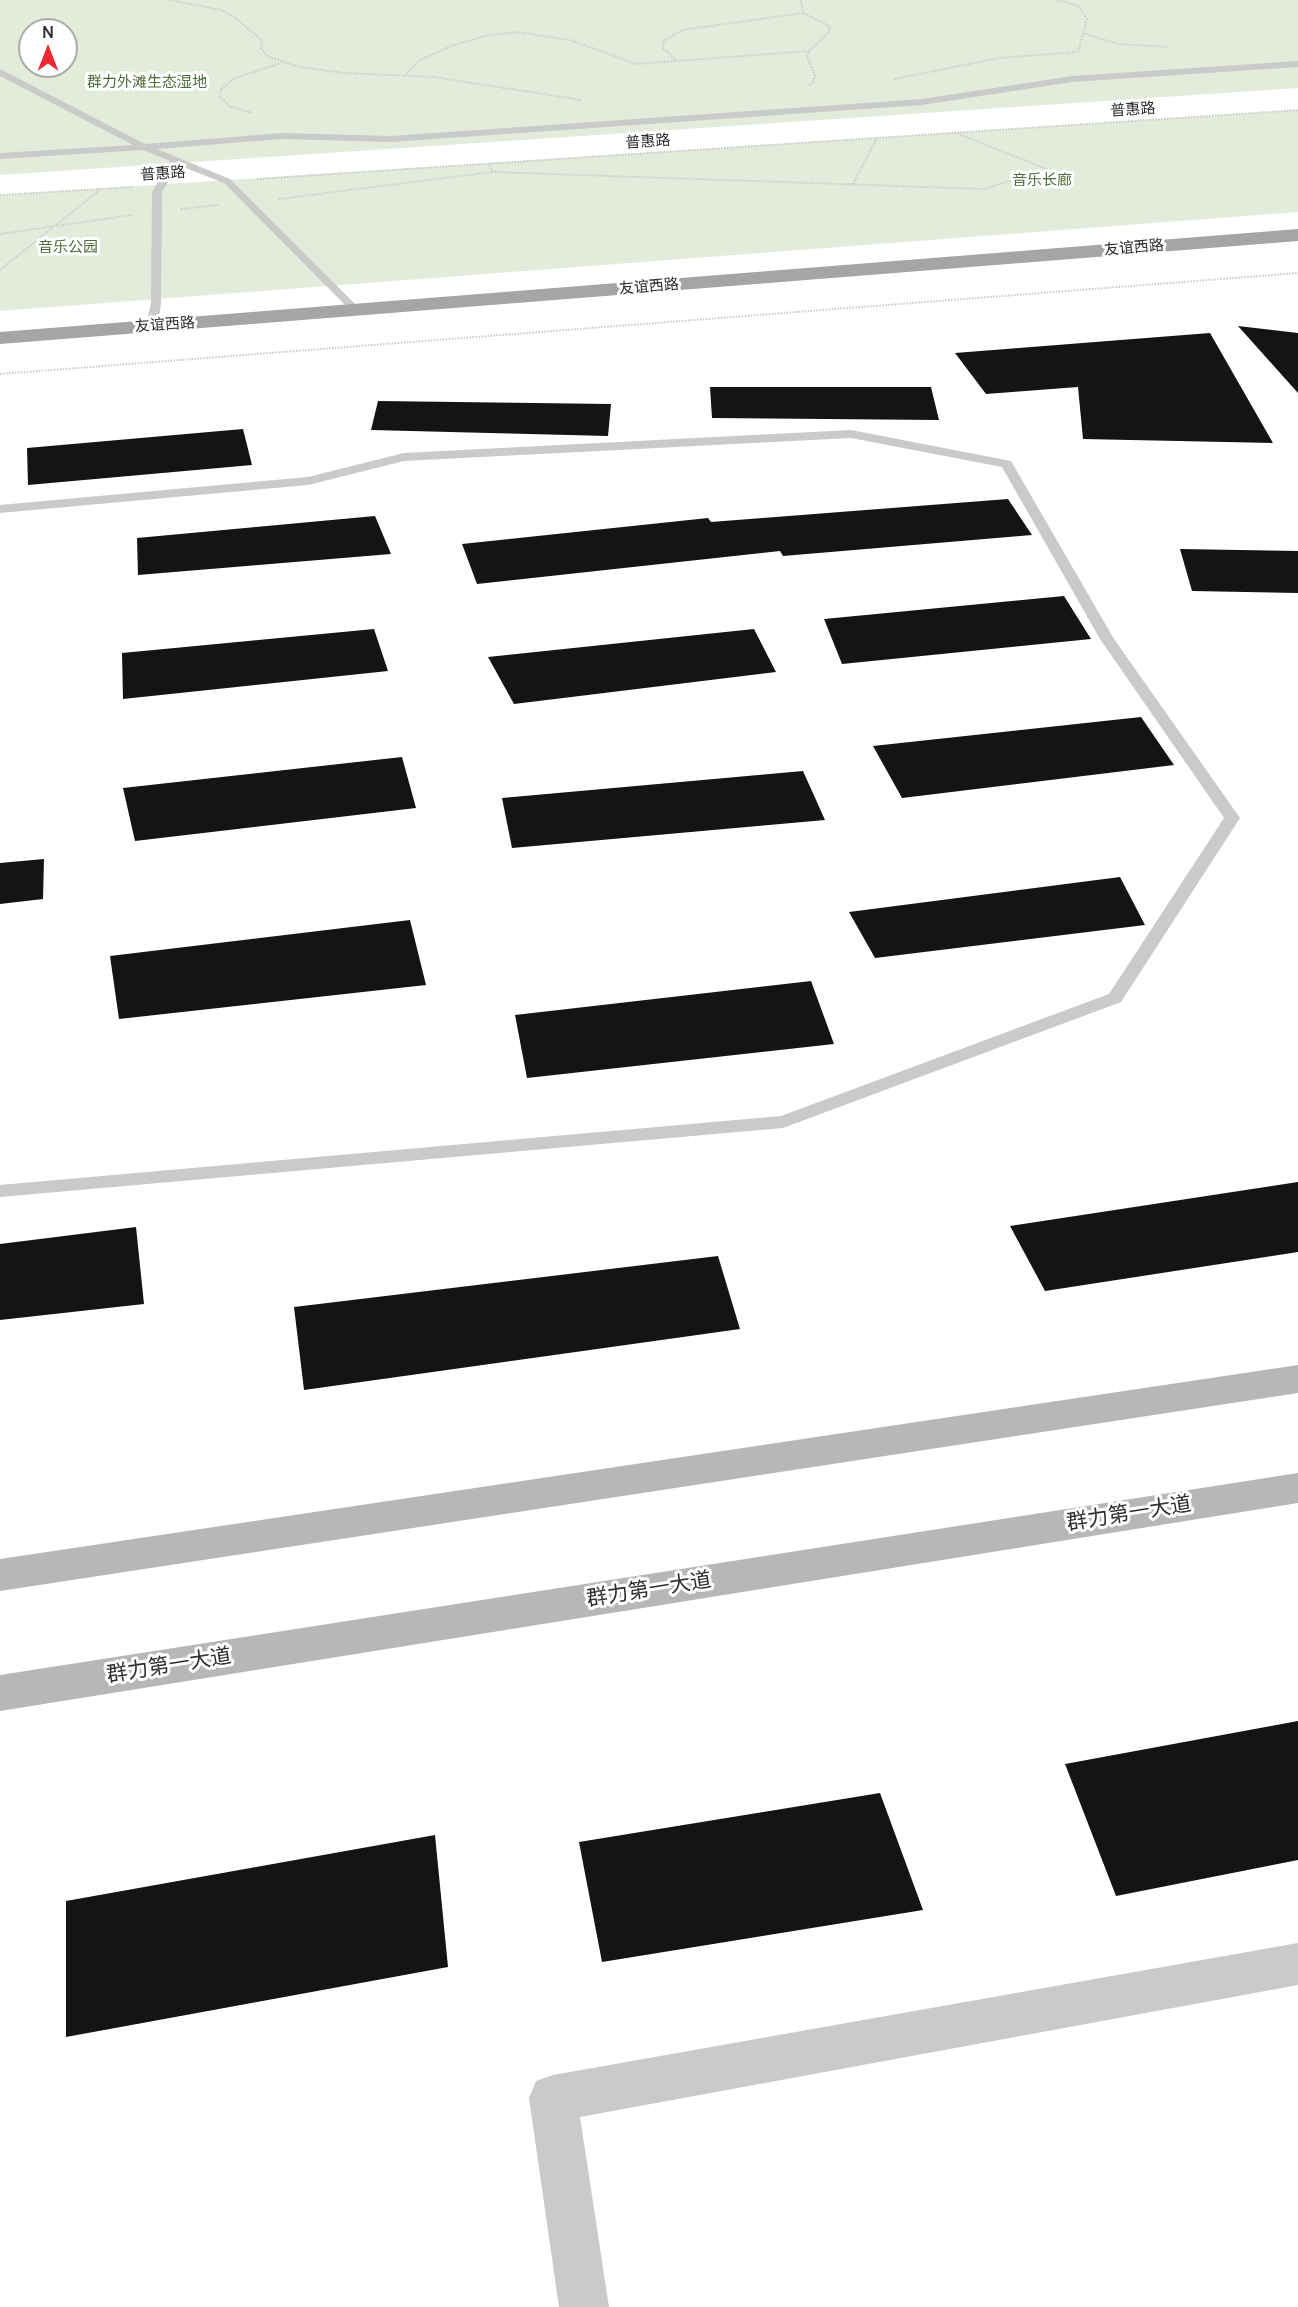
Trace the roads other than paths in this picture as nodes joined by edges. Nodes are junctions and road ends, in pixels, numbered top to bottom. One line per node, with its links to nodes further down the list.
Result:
1 (1298, 64): 3 (lane)
2 (0, 72): 3 (lane)
3 (141, 146): 4 (lane); 5 (lane)
4 (0, 156)
5 (176, 160): 7 (lane); 8 (lane)
6 (1298, 235): 7 (main road, 友谊西路)
7 (356, 310): 8 (main road, 友谊西路)
8 (152, 326): 9 (main road, 友谊西路)
9 (0, 338)
10 (0, 509): 11 (lane)
11 (0, 1191)
12 (1298, 1380): 14 (main road)
13 (1298, 1488): 15 (main road, 群力第一大道)
14 (0, 1575)
15 (0, 1693)
16 (1298, 1964): 17 (street)
17 (584, 2307)

